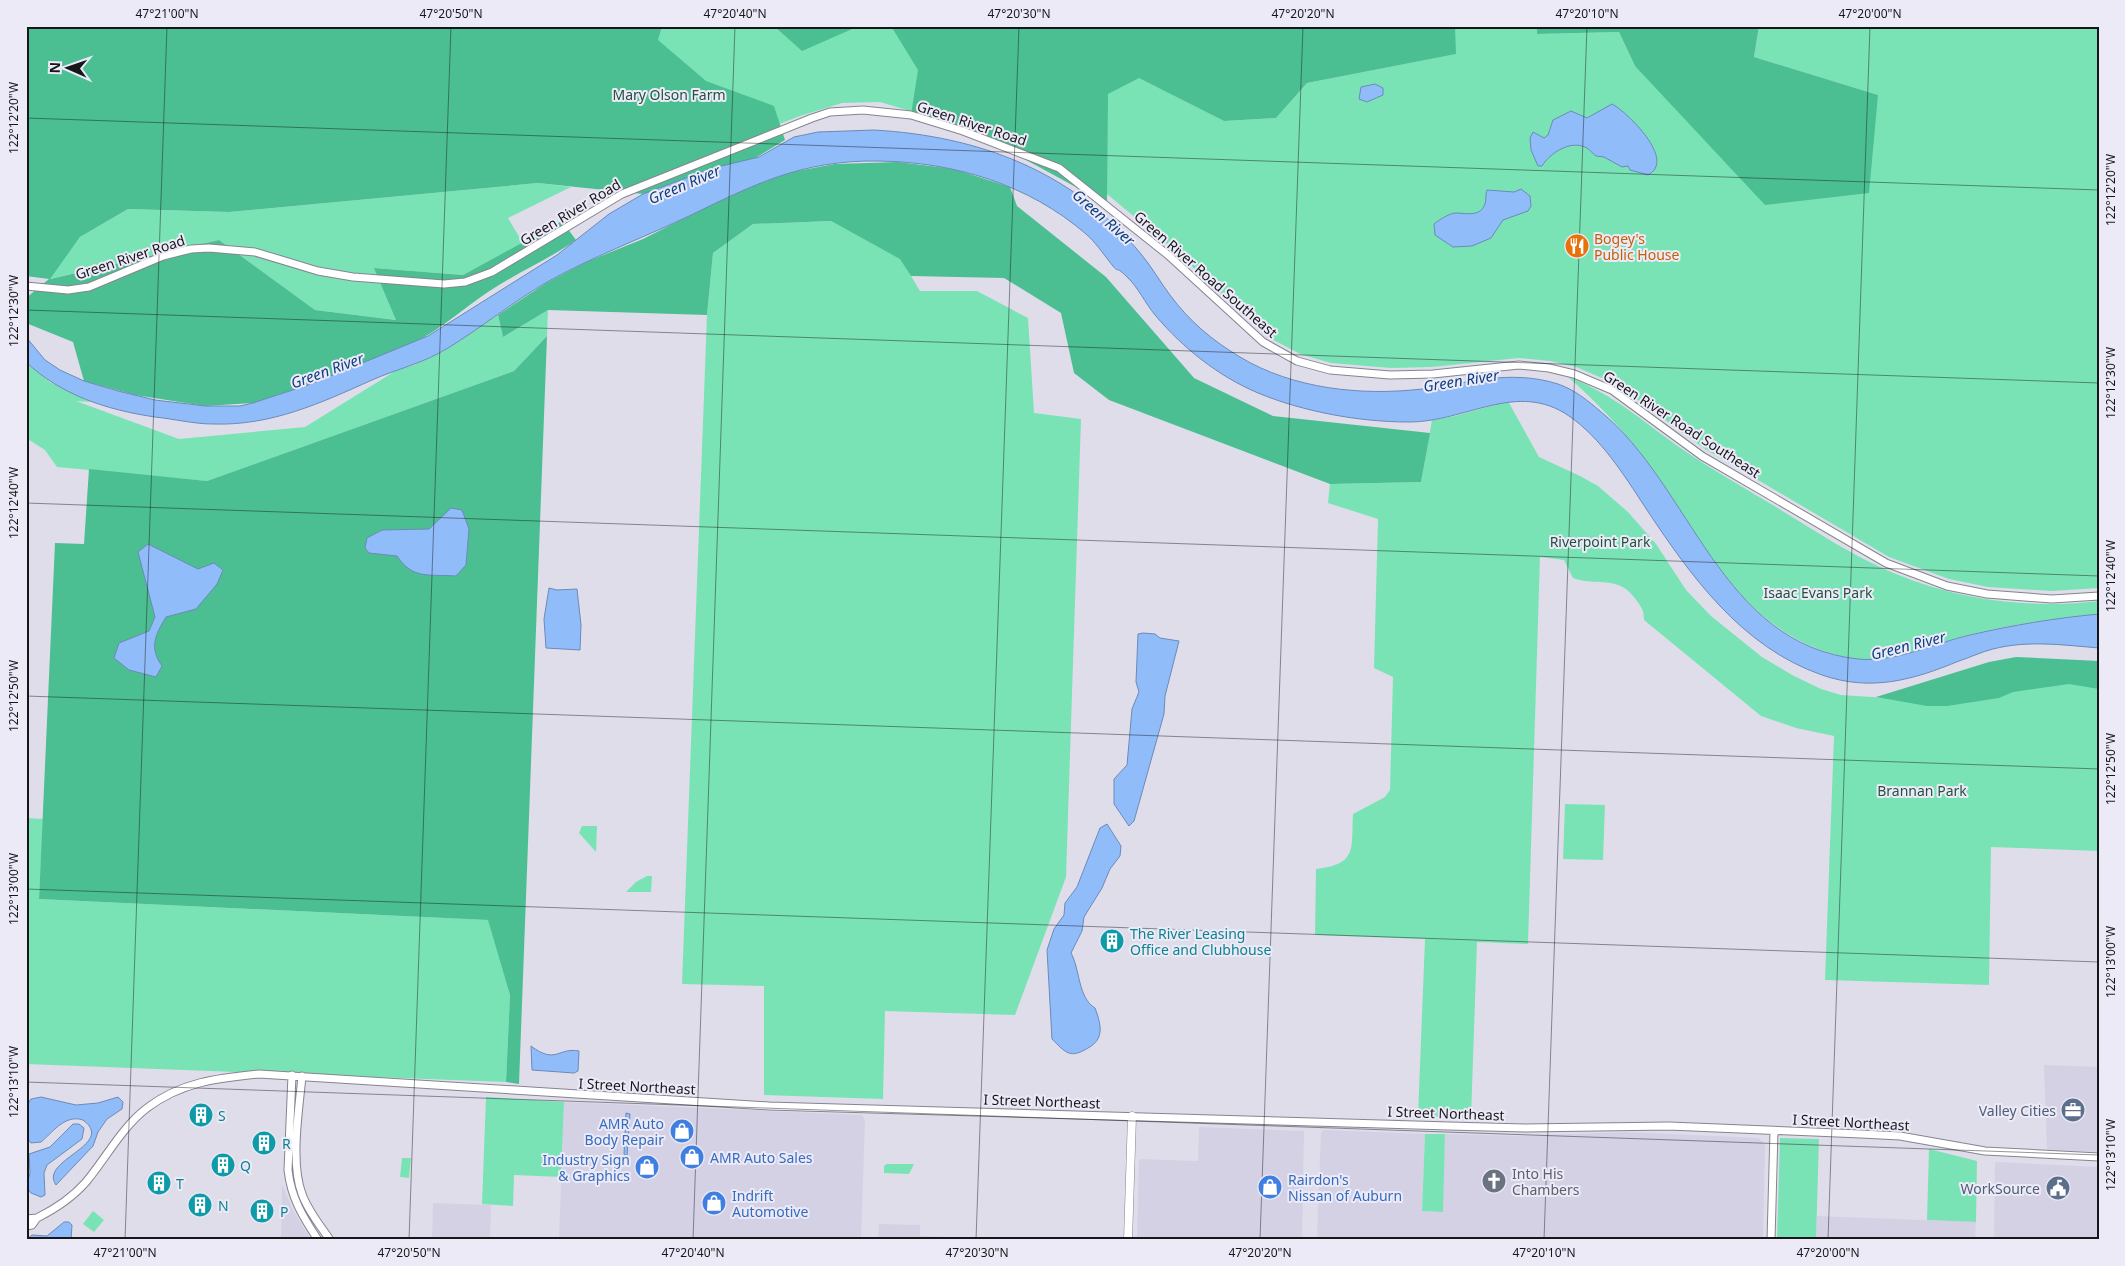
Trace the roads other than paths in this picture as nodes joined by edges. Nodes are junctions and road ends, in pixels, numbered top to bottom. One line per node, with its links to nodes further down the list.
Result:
1 (1107, 204): 2 (street, Green River Road); 3 (street, Green River Road Southeast)
2 (26, 286)
3 (2099, 596)
4 (292, 1075): 5 (street, I Street Northeast); 9 (street, I Street Northeast); 12 (street)
5 (302, 1076): 6 (street, I Street Northeast); 13 (street)
6 (1132, 1116): 7 (street, I Street Northeast); 14 (main road)
7 (1774, 1131): 8 (street, I Street Northeast); 15 (street)
8 (2099, 1157)
9 (37, 1218): 10 (street, I Street Northeast); 11 (street, I Street Northeast)
10 (26, 1219)
11 (26, 1226)
12 (318, 1240)
13 (330, 1240)
14 (1128, 1240)
15 (1771, 1240)

